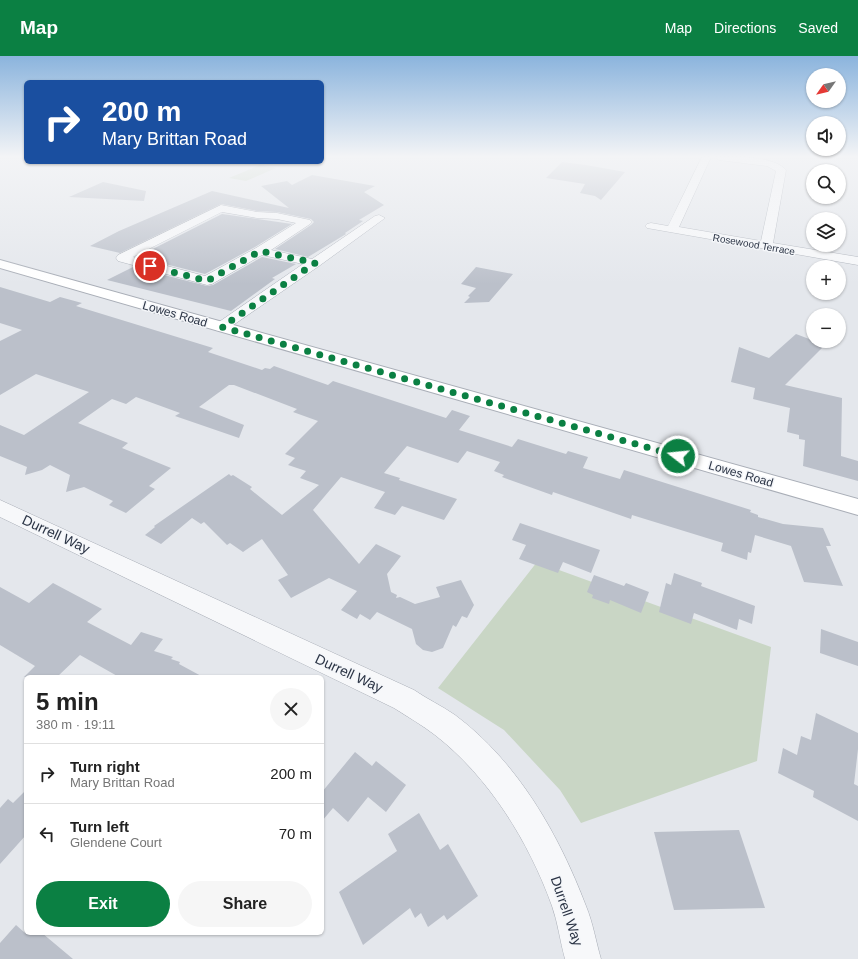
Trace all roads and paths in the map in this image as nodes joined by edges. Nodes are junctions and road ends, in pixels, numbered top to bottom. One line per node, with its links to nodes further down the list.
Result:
1 (687, 199): 5 (street)
2 (775, 199): 6 (street)
3 (379, 218): 9 (street)
4 (651, 226): 5 (street, Rosewood Terrace)
5 (672, 230): 6 (street, Rosewood Terrace)
6 (766, 246): 8 (street, Rosewood Terrace)
7 (260, 251): 7 (street); 9 (street)
8 (858, 261)
9 (315, 263): 11 (street)
10 (0, 264): 11 (main road, Lowes Road)
11 (222, 327): 12 (main road, Lowes Road)
12 (858, 507)
13 (0, 508): 14 (street, Durrell Way)
14 (583, 959)

